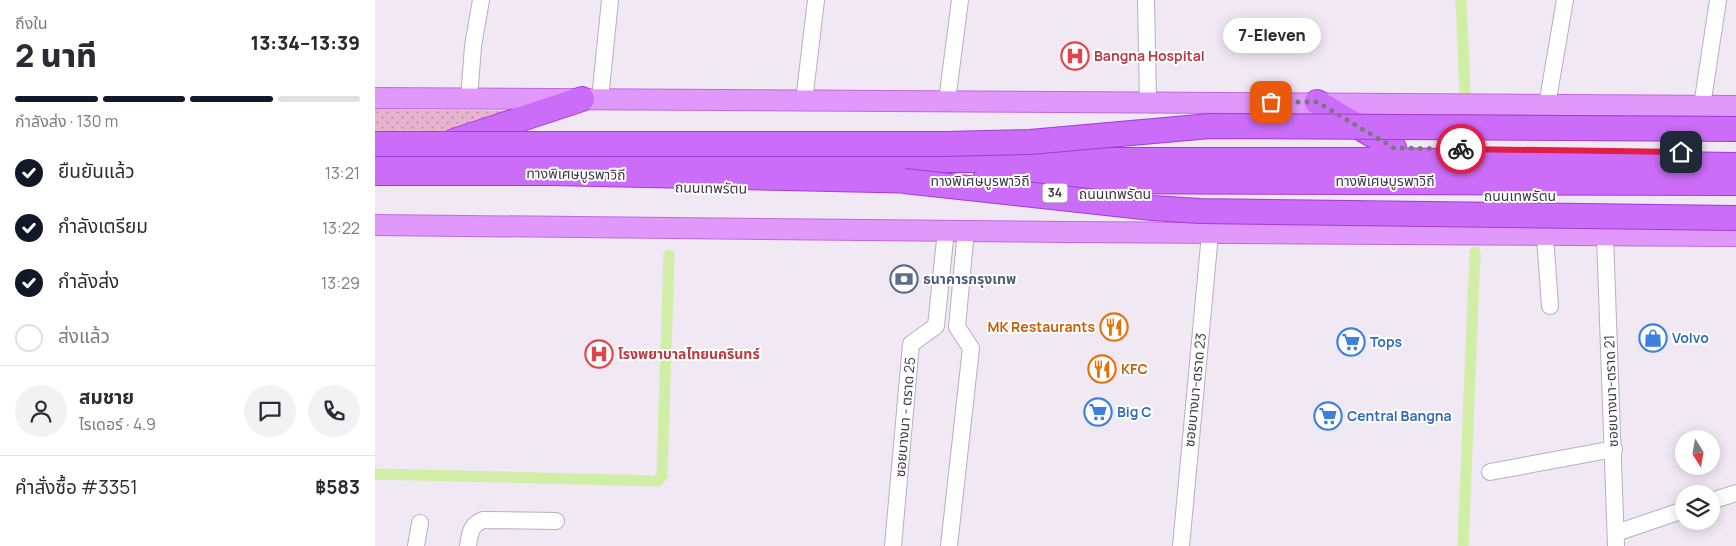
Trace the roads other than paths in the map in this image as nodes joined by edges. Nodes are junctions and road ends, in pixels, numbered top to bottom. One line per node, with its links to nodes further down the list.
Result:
1 (481, 0): 9 (street)
2 (610, 0): 10 (street)
3 (816, 0): 11 (street)
4 (960, 0): 12 (street)
5 (1146, 0): 13 (street)
6 (1565, 0): 15 (street)
7 (1718, 0): 16 (street)
8 (375, 98): 9 (main road)
9 (469, 99): 10 (main road)
10 (591, 99): 11 (main road); 20 (highway)
11 (804, 101): 12 (main road)
12 (947, 101): 13 (main road)
13 (1148, 102): 14 (main road)
14 (1317, 102): 15 (main road); 21 (highway)
15 (1547, 104): 16 (main road)
16 (1702, 106): 17 (main road)
17 (1736, 106)
18 (1736, 129): 19 (highway, bridge)
19 (375, 143): 20 (highway)
20 (447, 143): 21 (highway)
21 (1394, 148): 22 (highway)
22 (1736, 153)
23 (375, 156): 24 (highway, ทางพิเศษบูรพาวิถี)
24 (1736, 165)
25 (375, 173): 26 (highway, ทางพิเศษบูรพาวิถี)
26 (904, 181): 27 (highway, ทางพิเศษบูรพาวิถี, bridge); 30 (highway, bridge)
27 (1736, 183)
28 (375, 187): 29 (highway, ถนนเทพรัตน / 34)
29 (1736, 199)
30 (1736, 218)
31 (375, 226): 32 (main road)
32 (946, 230): 33 (main road); 38 (street, ซอยบางนา - ตราด 25)
33 (966, 230): 34 (main road); 39 (street)
34 (1210, 234): 35 (main road); 53 (street, ซอยบางนา-ตราด 23)
35 (1545, 236): 36 (main road); 40 (street)
36 (1605, 236): 37 (main road); 41 (street, ซอยบางนา-ตราด 21)
37 (1736, 236)
38 (939, 302): 39 (street); 51 (street, ซอยบางนา - ตราด 25)
39 (959, 303): 52 (street)
40 (1550, 306)
41 (1613, 449): 42 (street); 48 (street, ซอยบางนา-ตราด 21)
42 (1490, 472)
43 (1736, 493): 44 (street)
44 (1720, 498)
45 (1675, 514): 48 (street)
46 (556, 521): 50 (street)
47 (420, 523): 49 (street)
48 (1616, 539)
49 (417, 546)
50 (468, 546)
51 (893, 546)
52 (949, 546)
53 (1181, 546)

